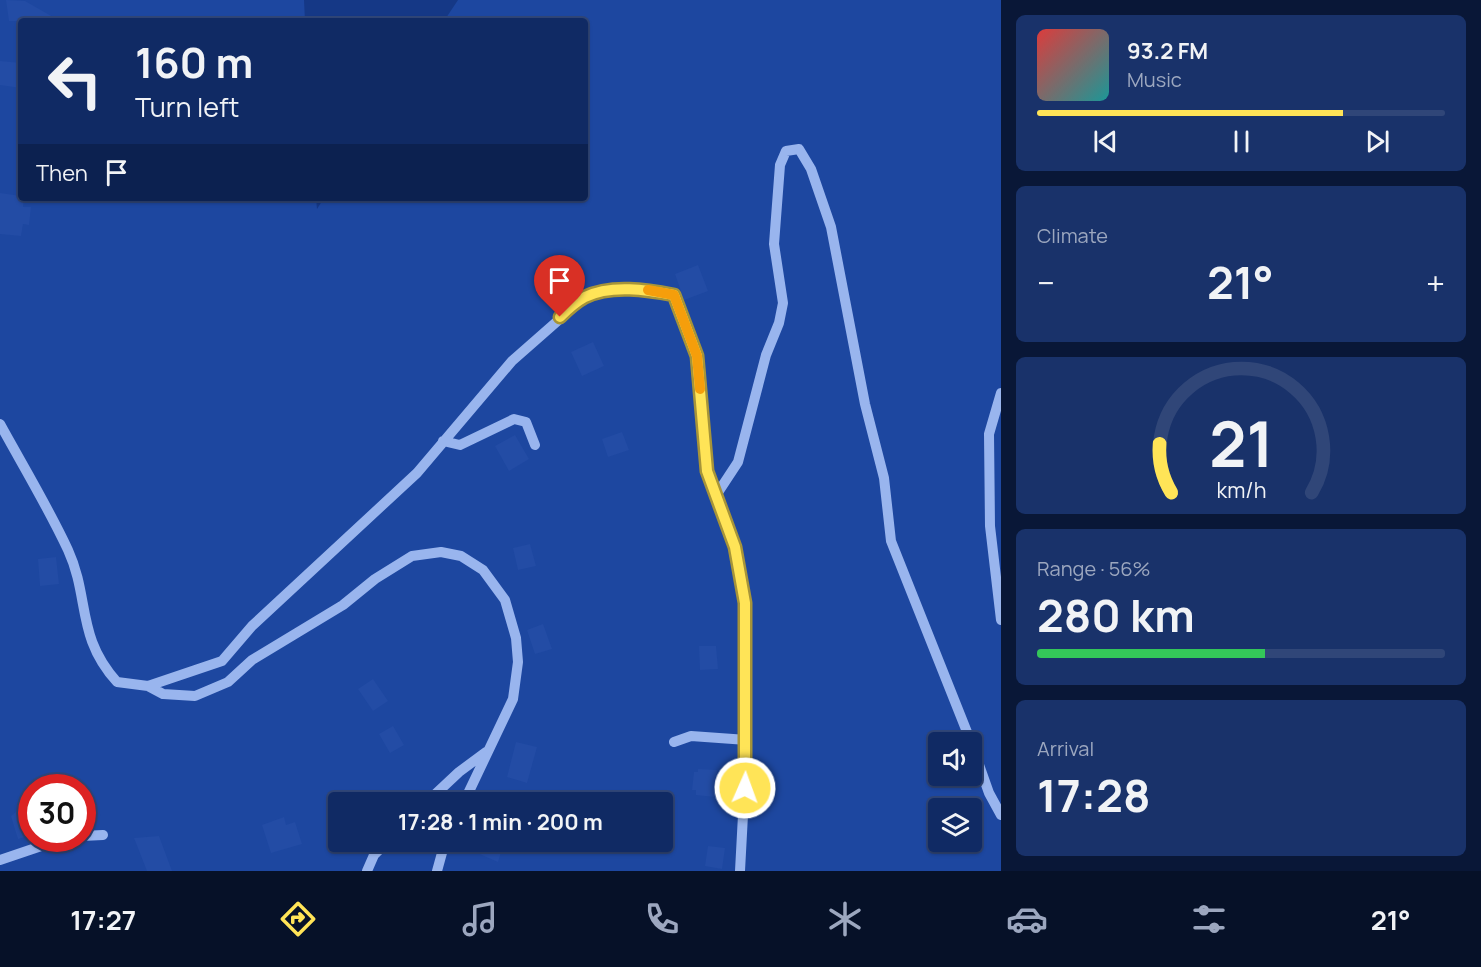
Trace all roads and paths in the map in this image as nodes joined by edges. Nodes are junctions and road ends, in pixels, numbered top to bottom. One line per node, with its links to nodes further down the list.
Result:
1 (1001, 393): 6 (street)
2 (0, 424): 7 (street)
3 (443, 441): 4 (street); 5 (street); 7 (street)
4 (535, 445)
5 (715, 497): 8 (street); 9 (street)
6 (1001, 620)
7 (148, 686): 11 (street)
8 (967, 732)
9 (747, 740): 10 (street); 25 (street)
10 (674, 742)
11 (488, 750): 13 (street); 14 (street)
12 (982, 773): 15 (street)
13 (438, 792)
14 (469, 792)
15 (1001, 815)
16 (96, 835): 17 (street)
17 (103, 835)
18 (25, 852): 21 (street)
19 (377, 852): 23 (street)
20 (442, 852): 24 (street)
21 (0, 861): 22 (street)
22 (2, 871)
23 (367, 871)
24 (437, 871)
25 (740, 871)

